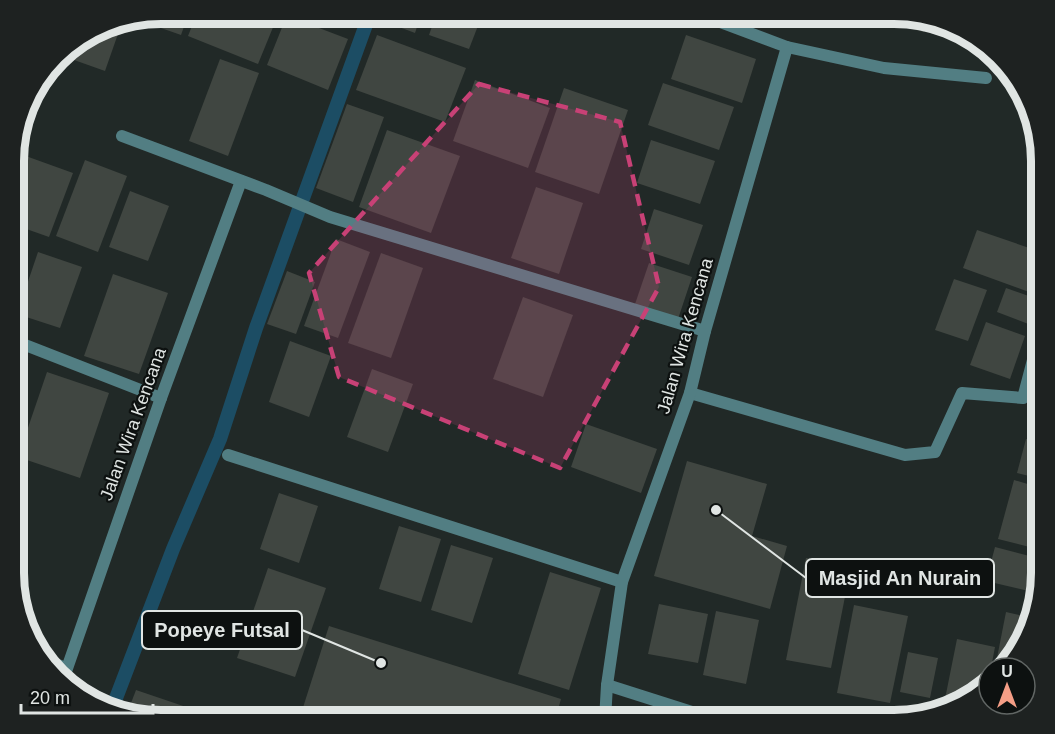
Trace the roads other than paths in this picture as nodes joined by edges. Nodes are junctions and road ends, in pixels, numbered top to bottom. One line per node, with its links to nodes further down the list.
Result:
1 (725, 24): 2 (street)
2 (787, 47): 3 (street); 6 (street, Jalan Wira Kencana)
3 (986, 78)
4 (122, 136): 5 (street)
5 (241, 181): 6 (street); 10 (street, Jalan Wira Kencana)
6 (705, 331): 9 (street, Jalan Wira Kencana)
7 (24, 345): 10 (street)
8 (1031, 368): 9 (street)
9 (690, 393): 12 (street, Jalan Wira Kencana)
10 (161, 398): 13 (street, Jalan Wira Kencana)
11 (228, 455): 12 (street)
12 (622, 582): 14 (street, Jalan Wira Kencana)
13 (65, 670)
14 (608, 685): 15 (street, Jalan Wira Kencana); 16 (street)
15 (606, 710)
16 (686, 710)

